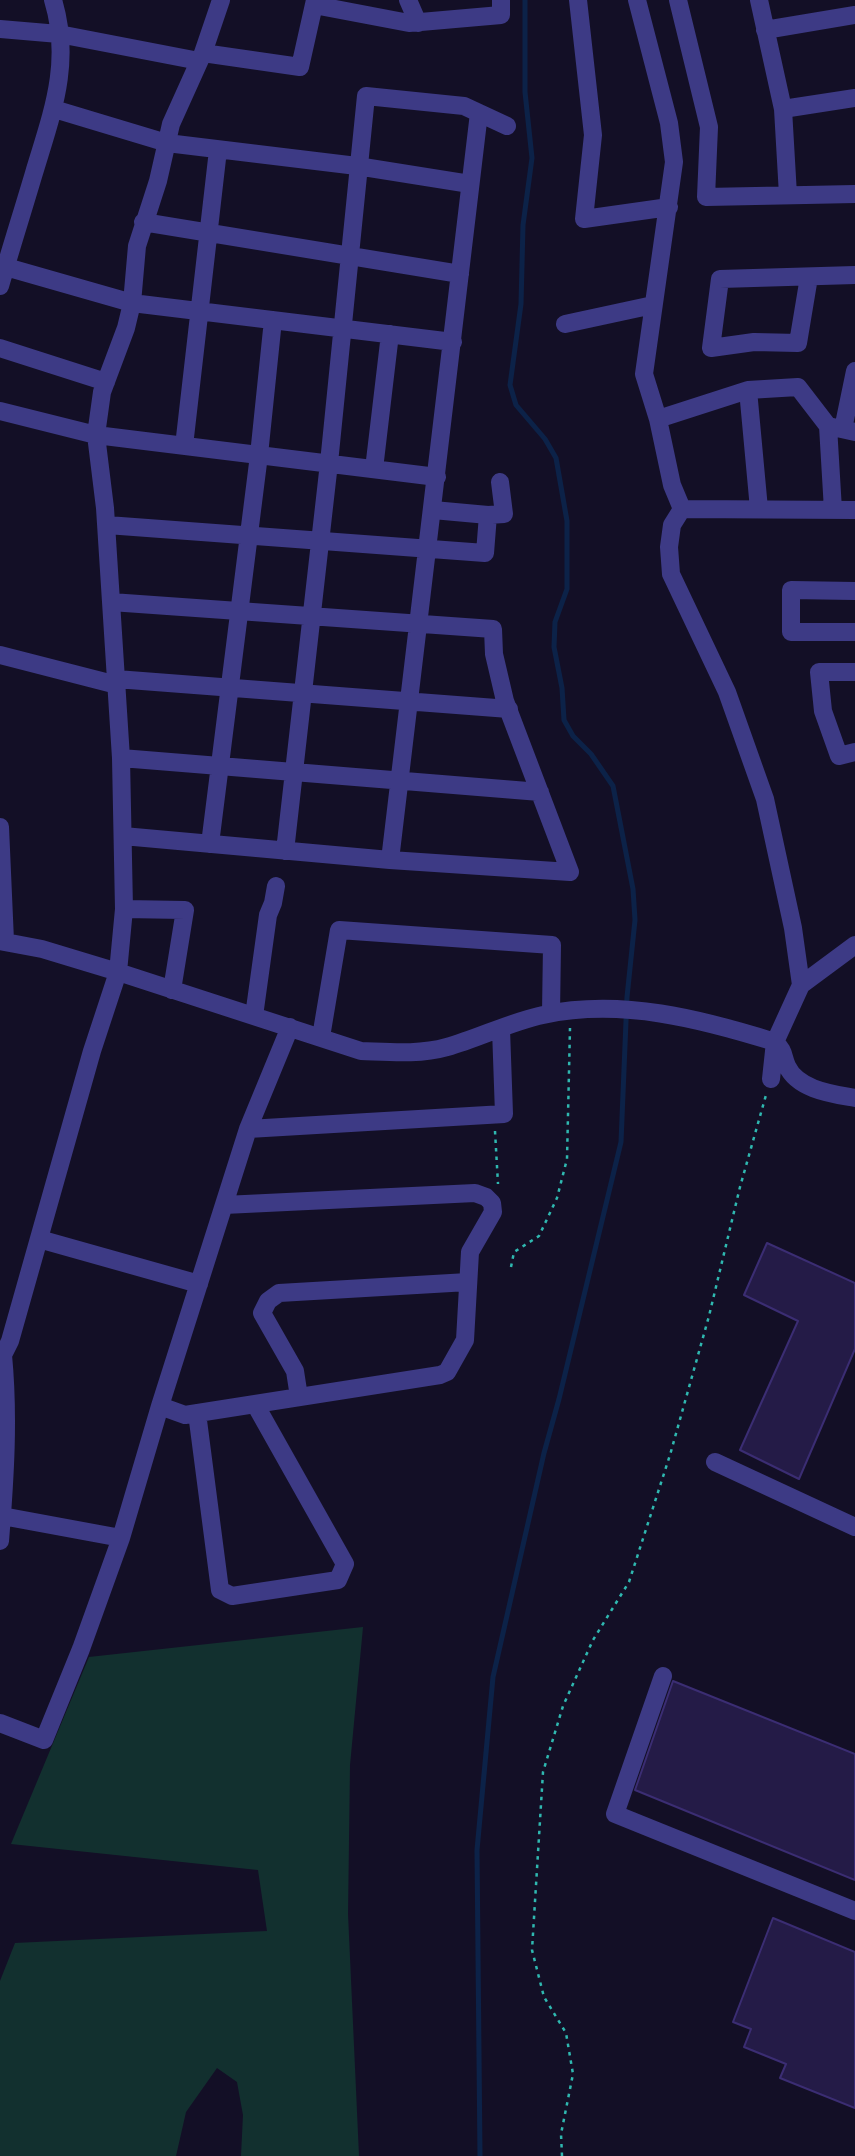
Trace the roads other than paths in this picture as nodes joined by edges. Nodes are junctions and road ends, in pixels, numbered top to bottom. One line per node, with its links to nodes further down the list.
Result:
1 (53, 0): 14 (street)
2 (221, 0): 15 (street)
3 (408, 0): 11 (street)
4 (501, 0): 11 (street)
5 (578, 0): 27 (street)
6 (637, 0): 27 (street)
7 (678, 0): 26 (street)
8 (759, 0): 13 (street)
9 (314, 3): 11 (street); 15 (street)
10 (855, 15): 13 (street)
11 (418, 23)
12 (0, 29): 14 (street)
13 (765, 30): 18 (street)
14 (59, 34): 15 (street); 17 (street)
15 (201, 57): 21 (street)
16 (855, 98): 18 (street)
17 (54, 109): 21 (street); 31 (street)
18 (783, 109): 26 (street)
19 (479, 113): 20 (street); 23 (street); 24 (street)
20 (507, 126)
21 (167, 143): 22 (street); 28 (street)
22 (218, 150): 23 (street); 29 (street)
23 (357, 166): 24 (street); 30 (street)
24 (470, 184): 32 (street)
25 (855, 194): 26 (street)
26 (788, 195)
27 (668, 206): 37 (street)
28 (143, 222): 29 (street); 36 (street)
29 (209, 234): 30 (street); 38 (street)
30 (349, 256): 32 (street); 41 (street)
31 (6, 267): 35 (street); 36 (street)
32 (460, 274): 43 (street)
33 (855, 275): 34 (street)
34 (809, 277): 34 (street)
35 (0, 286)
36 (132, 303): 38 (street); 46 (street)
37 (653, 305): 40 (street); 49 (street)
38 (200, 311): 39 (street); 52 (street)
39 (273, 320): 41 (street); 53 (street)
40 (565, 324)
41 (342, 329): 42 (street); 54 (street)
42 (390, 334): 43 (street); 55 (street)
43 (453, 342): 56 (street)
44 (0, 348): 46 (street)
45 (855, 371): 50 (street)
46 (106, 382): 51 (street)
47 (748, 390): 49 (street); 50 (street); 60 (street)
48 (0, 411): 51 (street)
49 (658, 419): 59 (street)
50 (842, 429): 61 (street)
51 (96, 435): 52 (street); 64 (street)
52 (184, 446): 53 (street)
53 (259, 455): 54 (street); 65 (street)
54 (329, 463): 55 (street); 66 (street)
55 (374, 469): 56 (street)
56 (437, 477): 58 (street)
57 (500, 482): 63 (street)
58 (433, 509): 63 (street); 67 (street)
59 (682, 509): 60 (street); 97 (street)
60 (759, 509): 61 (street)
61 (833, 510): 62 (street)
62 (855, 510)
63 (488, 515): 67 (street)
64 (107, 525): 65 (street); 69 (street)
65 (248, 535): 66 (street); 70 (street)
66 (321, 540): 67 (street); 71 (street)
67 (429, 549): 72 (street)
68 (855, 590): 73 (street)
69 (111, 603): 70 (street); 76 (street)
70 (238, 612): 71 (street); 77 (street)
71 (312, 618): 72 (street); 78 (street)
72 (420, 624): 79 (street); 80 (street)
73 (855, 632)
74 (0, 655): 76 (street)
75 (855, 672): 81 (street)
76 (116, 682): 77 (street); 82 (street)
77 (229, 688): 78 (street); 83 (street)
78 (303, 694): 79 (street); 84 (street)
79 (410, 703): 80 (street); 85 (street)
80 (509, 709): 86 (street)
81 (855, 752)
82 (121, 758): 83 (street); 88 (street)
83 (220, 765): 84 (street); 89 (street)
84 (294, 772): 85 (street); 90 (street)
85 (400, 780): 86 (street); 91 (street)
86 (540, 792): 91 (street)
87 (0, 827): 94 (street)
88 (123, 836): 89 (street); 93 (street)
89 (210, 844): 90 (street)
90 (285, 851): 91 (street)
91 (390, 860)
92 (276, 886): 100 (street)
93 (124, 909): 96 (street); 98 (street)
94 (2, 941): 96 (street)
95 (855, 945): 97 (street)
96 (118, 972): 98 (street); 109 (street)
97 (801, 985): 104 (street)
98 (172, 990): 100 (street)
99 (551, 1013): 102 (street); 103 (street); 104 (street)
100 (254, 1016): 101 (street)
101 (290, 1027): 103 (street); 107 (street)
102 (501, 1029): 103 (street); 107 (street)
103 (321, 1037)
104 (775, 1042): 105 (street); 106 (street)
105 (771, 1079)
106 (855, 1098)
107 (248, 1129): 108 (street)
108 (224, 1205): 110 (street); 111 (street)
109 (39, 1239): 111 (street); 112 (street)
110 (468, 1282): 113 (street); 113 (street)
111 (199, 1284): 116 (street)
112 (1, 1352): 114 (street)
113 (299, 1396): 115 (street)
114 (4, 1400): 118 (street)
115 (256, 1404): 117 (street); 117 (street)
116 (160, 1406): 117 (street); 122 (street)
117 (197, 1413)
118 (4, 1423): 120 (street)
119 (715, 1462): 121 (street)
120 (2, 1516): 122 (street); 123 (street)
121 (855, 1527)
122 (121, 1538): 125 (street)
123 (0, 1541)
124 (663, 1676): 126 (street)
125 (0, 1723)
126 (855, 1911)

